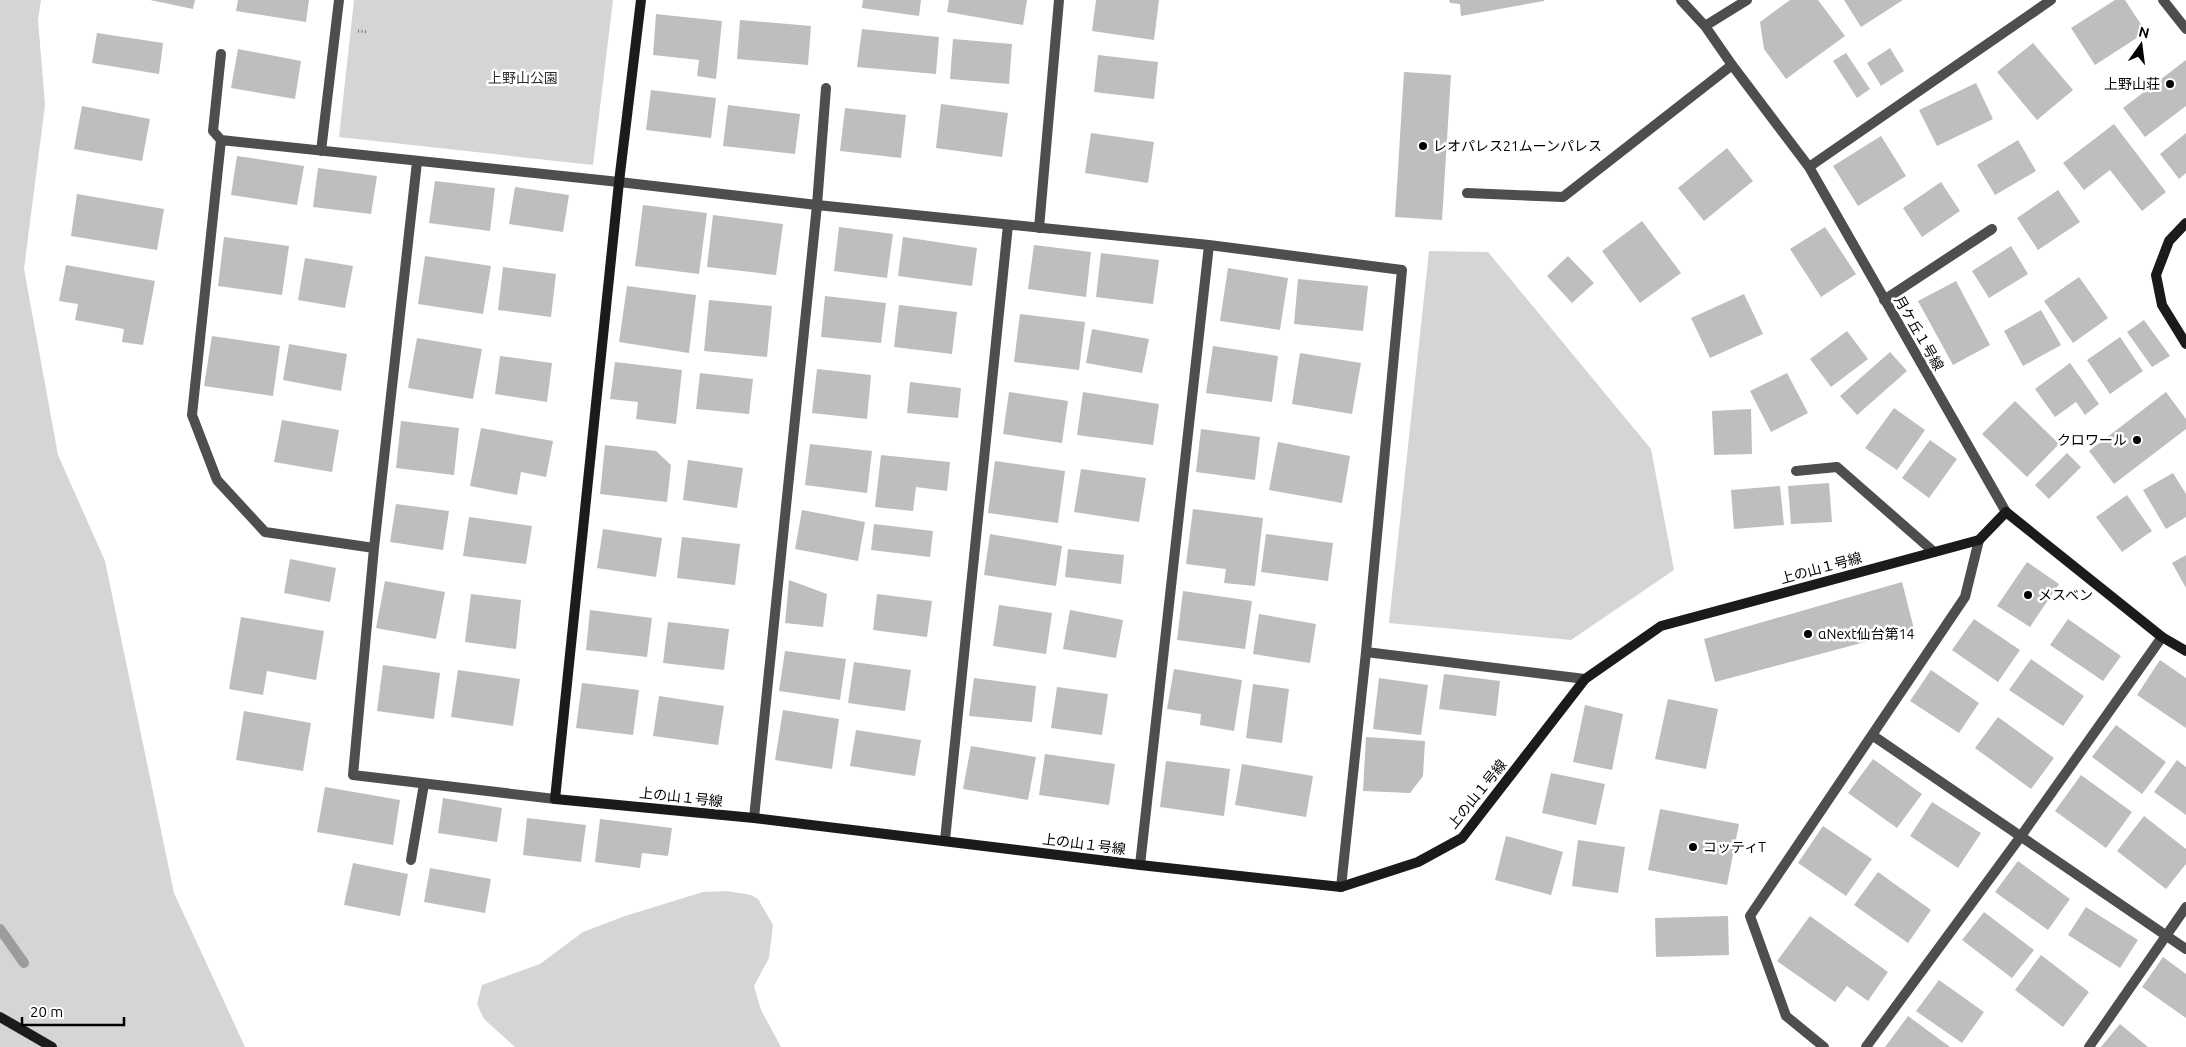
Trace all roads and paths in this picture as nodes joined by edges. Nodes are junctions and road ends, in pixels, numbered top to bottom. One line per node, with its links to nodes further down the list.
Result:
1 (339, 0): 14 (street)
2 (641, 0): 17 (street)
3 (1059, 0): 22 (street)
4 (1681, 0): 8 (street, 月ケ丘１号線)
5 (1747, 0): 8 (street)
6 (2050, 0): 16 (street)
7 (2163, 0): 9 (street)
8 (1705, 26): 11 (street, 月ケ丘１号線)
9 (2186, 28)
10 (221, 54): 13 (street)
11 (1732, 66): 16 (street, 月ケ丘１号線); 18 (street)
12 (826, 88): 19 (street)
13 (221, 140): 14 (street); 30 (street)
14 (321, 151): 15 (street)
15 (417, 162): 17 (street); 30 (street)
16 (1809, 167): 25 (street, 月ケ丘１号線)
17 (619, 182): 19 (street); 38 (street)
18 (1467, 193)
19 (817, 205): 21 (street); 39 (street)
20 (2186, 223): 26 (street)
21 (1008, 225): 22 (street); 41 (street)
22 (1039, 228): 24 (street)
23 (1992, 229): 25 (street)
24 (1209, 244): 34 (street); 43 (street)
25 (1884, 300): 28 (street, 月ケ丘１号線)
26 (2186, 344)
27 (1796, 471): 31 (street)
28 (2006, 512): 29 (street); 32 (street)
29 (1979, 540): 31 (street, 上の山１号線); 36 (street)
30 (374, 548): 37 (street)
31 (1934, 552): 35 (street, 上の山１号線)
32 (2162, 637): 33 (street); 40 (street)
33 (2186, 651)
34 (1366, 652): 35 (street); 44 (street)
35 (1585, 678): 44 (street, 上の山１号線)
36 (1872, 735): 40 (street); 50 (street)
37 (424, 784): 38 (street); 42 (street)
38 (555, 798): 39 (street, 上の山１号線)
39 (754, 818): 41 (street, 上の山１号線)
40 (2021, 836): 46 (street); 51 (street)
41 (945, 840): 43 (street, 上の山１号線)
42 (411, 860)
43 (1140, 865): 44 (street, 上の山１号線)
44 (1341, 887)
45 (2186, 906): 46 (street)
46 (2166, 935): 47 (street); 52 (street)
47 (2186, 949)
48 (0, 1017): 49 (street)
49 (52, 1047)
50 (1824, 1047)
51 (1866, 1047)
52 (2089, 1047)

